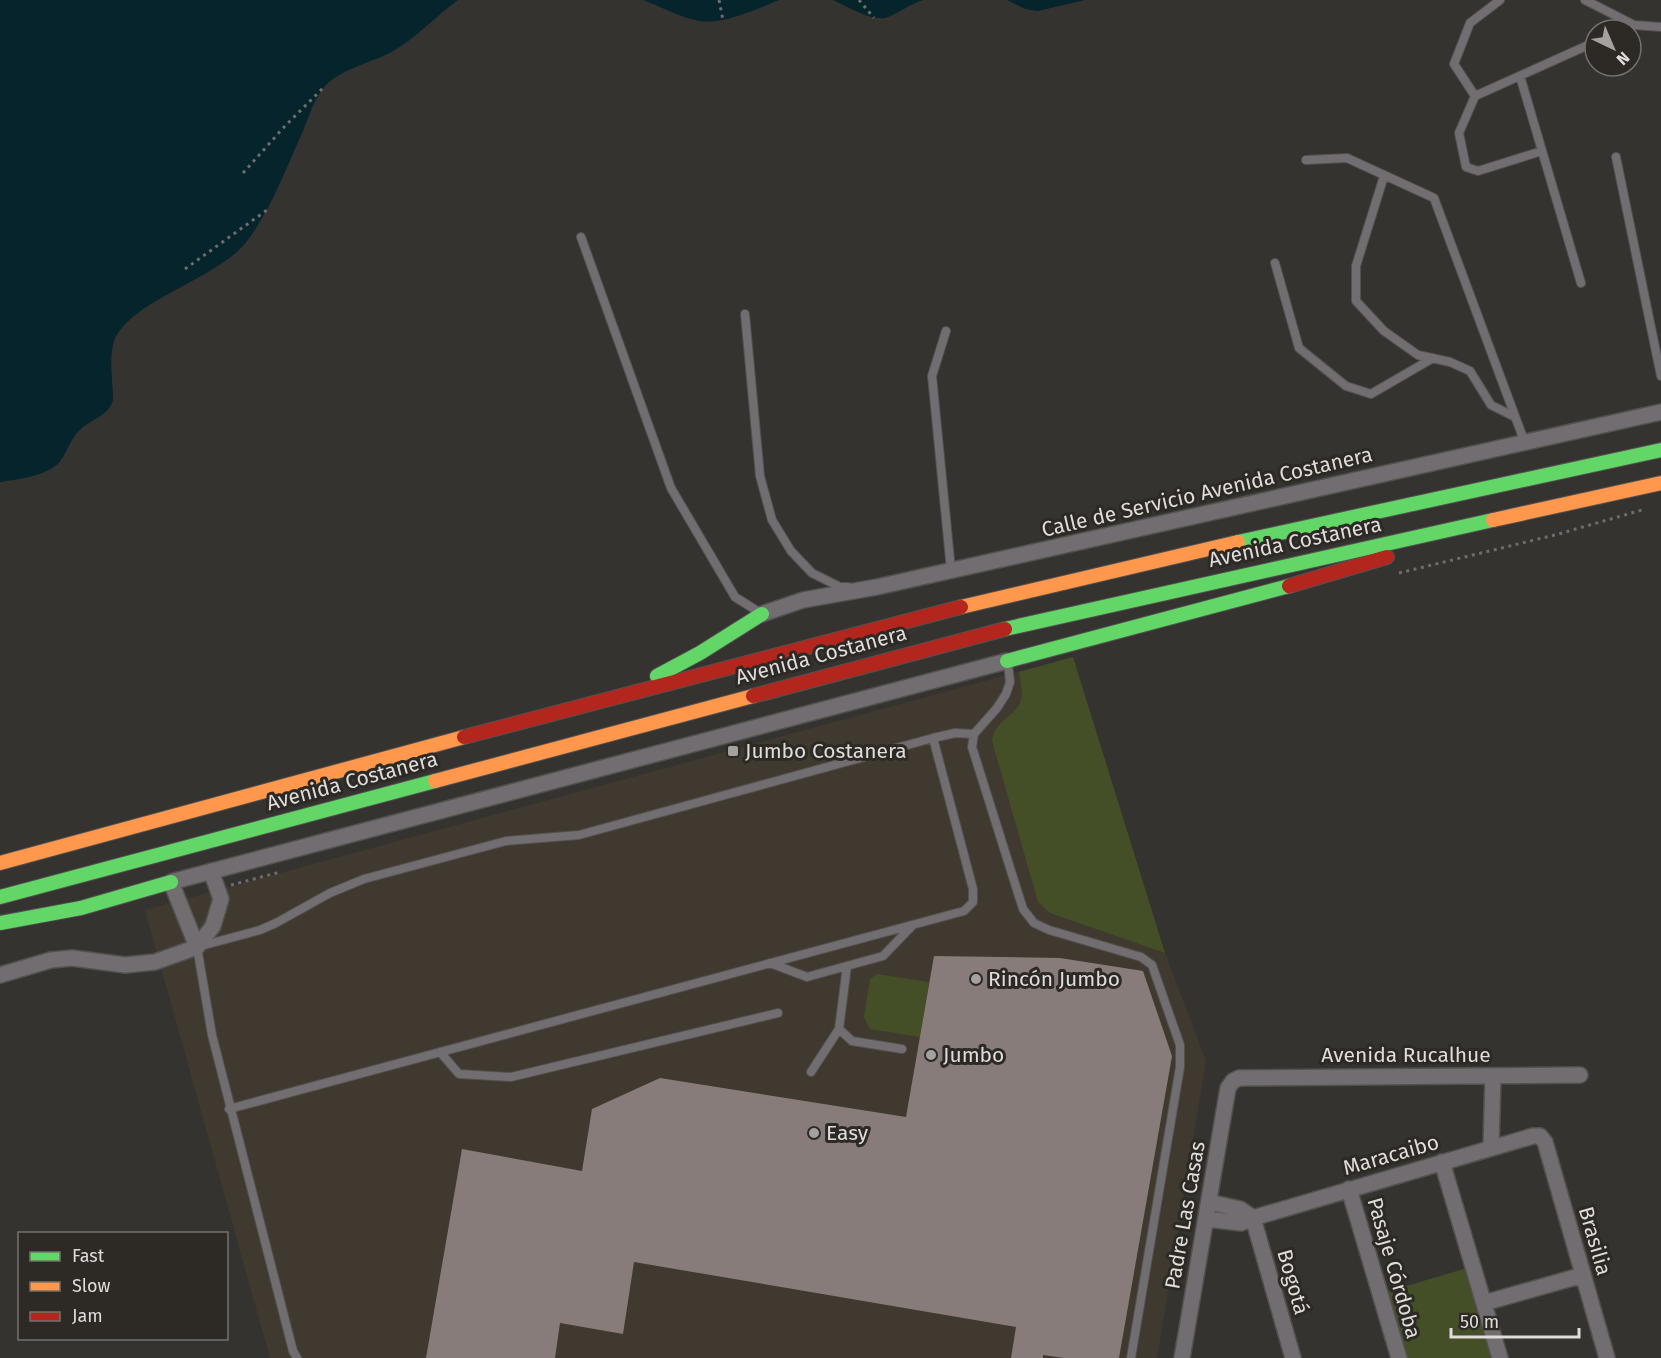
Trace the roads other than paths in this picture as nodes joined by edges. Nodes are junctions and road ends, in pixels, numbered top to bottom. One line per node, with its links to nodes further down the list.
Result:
1 (1500, 0): 8 (lane)
2 (1585, 0): 3 (lane)
3 (1620, 18)
4 (1643, 26): 5 (lane)
5 (1661, 27)
6 (1583, 47): 7 (lane)
7 (1520, 76): 8 (lane); 9 (lane)
8 (1475, 96): 9 (lane)
9 (1542, 151): 15 (lane)
10 (1616, 157): 19 (lane)
11 (1306, 160): 12 (lane)
12 (1384, 176): 18 (lane); 21 (lane)
13 (581, 237): 28 (lane)
14 (1275, 263): 18 (lane)
15 (1581, 283)
16 (745, 314): 27 (lane)
17 (946, 331): 26 (lane)
18 (1432, 358): 21 (lane)
19 (1661, 376)
20 (1661, 412): 22 (street, Calle de Servicio Avenida Costanera)
21 (1515, 417): 22 (lane)
22 (1525, 443): 26 (street, Calle de Servicio Avenida Costanera)
23 (1661, 450): 30 (main road, Avenida Costanera)
24 (1661, 483): 25 (main road, Avenida Costanera)
25 (1493, 520): 29 (main road); 36 (main road, Avenida Costanera)
26 (951, 570): 27 (street, Calle de Servicio Avenida Costanera)
27 (877, 587): 28 (street, Calle de Servicio Avenida Costanera)
28 (762, 614): 30 (main road)
29 (1007, 661): 31 (lane); 34 (street)
30 (608, 699): 33 (main road, Avenida Costanera)
31 (974, 734): 32 (lane); 62 (lane)
32 (933, 738): 38 (lane); 39 (lane)
33 (0, 863)
34 (211, 871): 35 (street); 39 (street)
35 (171, 882): 37 (main road); 39 (street)
36 (0, 897)
37 (0, 923)
38 (914, 924): 40 (lane); 41 (lane)
39 (198, 947): 42 (street); 51 (lane)
40 (770, 963): 41 (lane); 46 (lane)
41 (847, 966): 44 (lane)
42 (0, 975)
43 (778, 1013): 46 (lane)
44 (839, 1029): 45 (lane); 47 (lane)
45 (902, 1049)
46 (440, 1052): 51 (lane)
47 (811, 1072)
48 (1580, 1075): 49 (street, Avenida Rucalhue)
49 (1493, 1076): 50 (street, Avenida Rucalhue); 53 (street)
50 (1233, 1081): 56 (street, Padre Las Casas)
51 (230, 1108): 61 (lane)
52 (1540, 1136): 53 (street, Maracaibo); 59 (street, Brasilia)
53 (1491, 1148): 54 (street, Maracaibo)
54 (1442, 1162): 55 (street, Maracaibo); 60 (street)
55 (1349, 1189): 57 (street, Maracaibo); 65 (street, Pasaje Córdoba)
56 (1209, 1202): 57 (street); 58 (street, Padre Las Casas)
57 (1253, 1218): 58 (street, Maracaibo); 64 (street, Bogotá)
58 (1206, 1219): 63 (street, Padre Las Casas)
59 (1583, 1275): 60 (street); 67 (street, Brasilia)
60 (1484, 1303): 66 (street)
61 (297, 1358)
62 (1131, 1358)
63 (1182, 1358)
64 (1293, 1358)
65 (1399, 1358)
66 (1500, 1358)
67 (1606, 1358)

